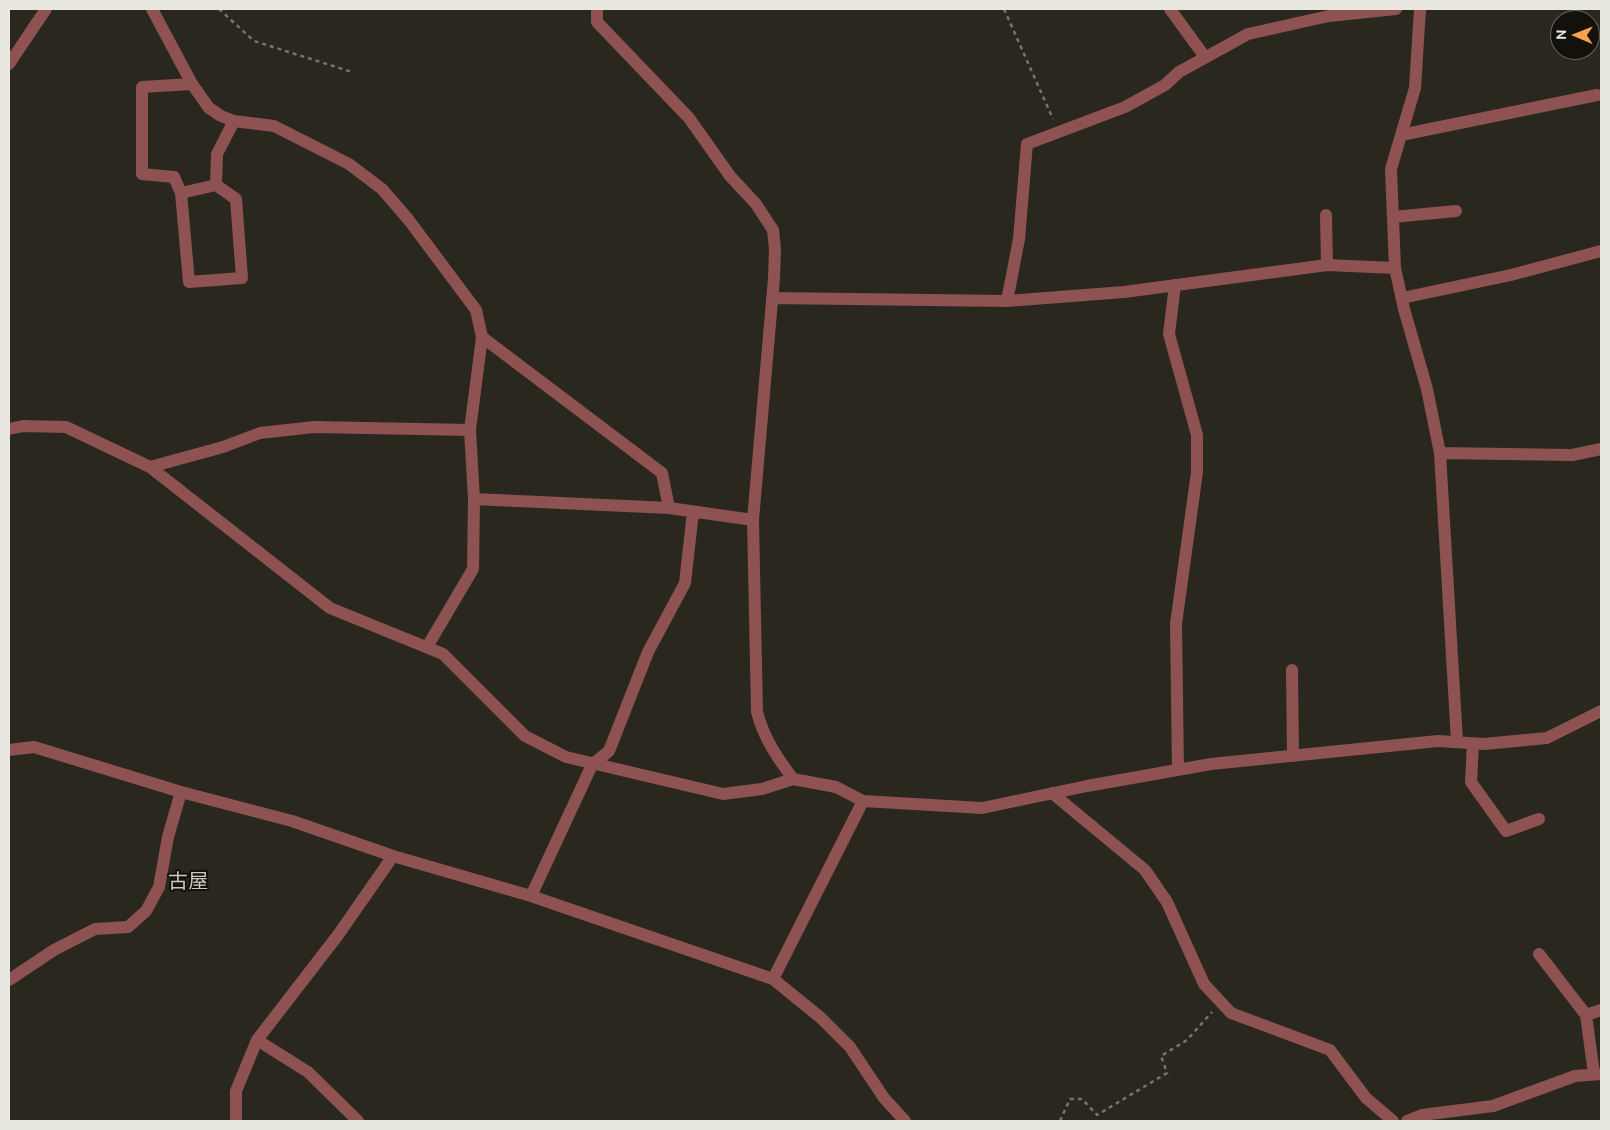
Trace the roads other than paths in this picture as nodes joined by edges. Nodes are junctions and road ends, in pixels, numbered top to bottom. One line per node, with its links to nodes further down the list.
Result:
1 (46, 9): 8 (street)
2 (152, 9): 9 (street)
3 (597, 9): 22 (street)
4 (1170, 9): 7 (street)
5 (1396, 9): 7 (street)
6 (1420, 9): 12 (street)
7 (1205, 57): 24 (street)
8 (9, 64)
9 (192, 84): 11 (street); 14 (street)
10 (1597, 95): 12 (street)
11 (234, 121): 13 (street); 25 (street)
12 (1401, 135): 17 (street)
13 (216, 185): 14 (street); 14 (street)
14 (181, 193)
15 (1456, 211): 17 (street)
16 (1326, 215): 19 (street)
17 (1393, 216): 20 (street)
18 (1601, 251): 23 (street)
19 (1327, 265): 20 (street); 21 (street)
20 (1395, 268): 23 (street)
21 (1175, 284): 24 (street); 43 (street)
22 (772, 298): 24 (street); 34 (street)
23 (1402, 298): 29 (street)
24 (1007, 301)
25 (482, 336): 27 (street); 32 (street)
26 (9, 429): 30 (street)
27 (470, 430): 30 (street); 31 (street)
28 (1601, 449): 29 (street)
29 (1440, 453): 38 (street)
30 (150, 467): 35 (street)
31 (474, 498): 32 (street); 35 (street)
32 (669, 508): 33 (street)
33 (693, 512): 34 (street); 42 (street)
34 (754, 520): 44 (street)
35 (427, 647): 42 (street)
36 (1292, 670): 41 (street)
37 (1601, 711): 39 (street)
38 (1457, 741): 39 (street); 41 (street)
39 (1473, 743): 48 (street)
40 (9, 750): 45 (street)
41 (1293, 756): 43 (street)
42 (592, 765): 44 (street); 50 (street)
43 (1178, 770): 46 (street)
44 (793, 779): 47 (street)
45 (181, 792): 49 (street); 53 (street)
46 (1052, 793): 47 (street); 61 (street)
47 (863, 801): 52 (street)
48 (1538, 819)
49 (393, 856): 50 (street); 56 (street)
50 (531, 896): 52 (street)
51 (1539, 954): 55 (street)
52 (773, 978): 60 (street)
53 (9, 980)
54 (1601, 1010): 55 (street)
55 (1586, 1016): 57 (street)
56 (257, 1040): 58 (street); 59 (street)
57 (1598, 1074): 62 (street)
58 (236, 1121)
59 (358, 1121)
60 (905, 1121)
61 (1393, 1121)
62 (1407, 1121)

